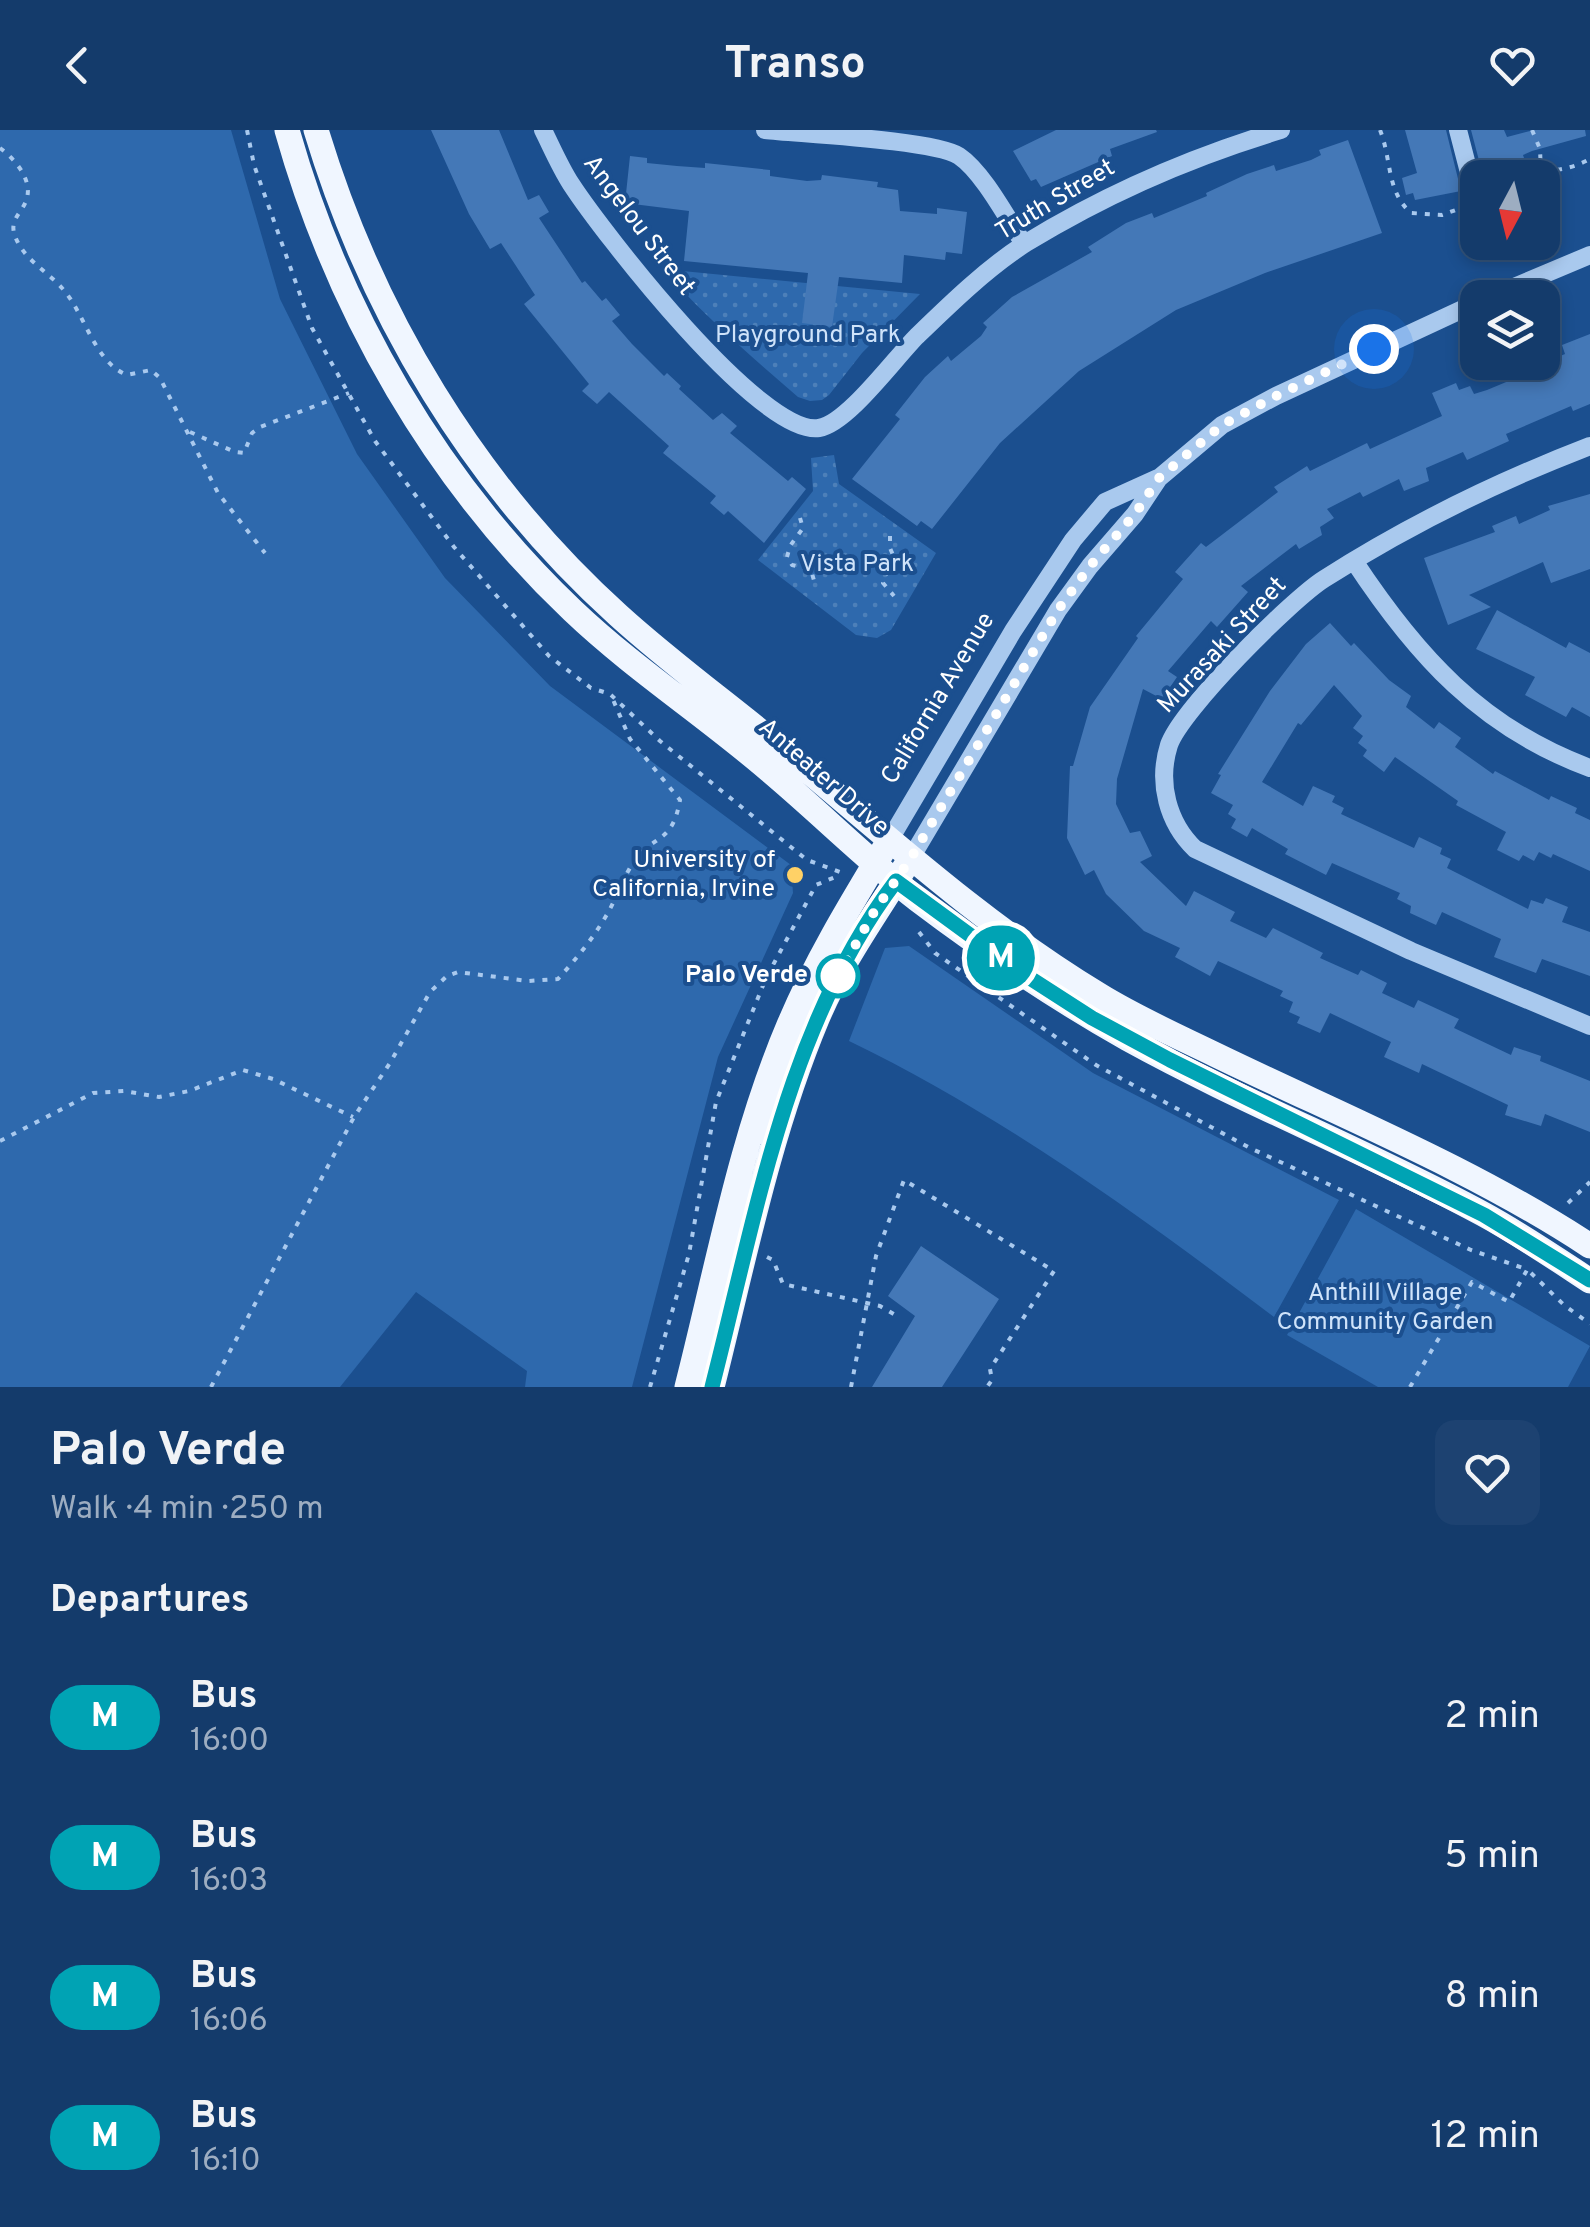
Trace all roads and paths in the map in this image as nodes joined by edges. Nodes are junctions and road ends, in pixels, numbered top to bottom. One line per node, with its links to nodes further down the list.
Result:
1 (287, 130): 32 (main road, Anteater Drive)
2 (316, 130): 32 (main road, Anteater Drive)
3 (764, 130): 15 (street)
4 (1281, 130): 15 (street, Truth Street)
5 (1380, 130): 14 (path)
6 (1458, 130): 11 (street)
7 (1532, 130): 12 (path)
8 (548, 132): 20 (street, Angelou Street)
9 (0, 148): 21 (path)
10 (1590, 159): 13 (path)
11 (1466, 160)
12 (1540, 160)
13 (1560, 170)
14 (1460, 202)
15 (1024, 244): 20 (street, Truth Street)
16 (1590, 255): 17 (street)
17 (1531, 280)
18 (1460, 310): 23 (street, California Avenue)
19 (349, 394): 21 (path)
20 (792, 423)
21 (187, 430): 26 (path)
22 (1590, 446): 27 (street, Murasaki Street)
23 (1159, 478): 32 (street, California Avenue); 33 (street, California Avenue)
24 (800, 518): 28 (path)
25 (890, 536): 29 (path)
26 (265, 553)
27 (1354, 561): 31 (street); 37 (street, Murasaki Street)
28 (815, 584)
29 (894, 596)
30 (610, 694): 38 (path)
31 (1590, 768)
32 (882, 852): 33 (main road, Anteater Drive); 35 (main road, Anteater Drive); 51 (main road, California Avenue)
33 (911, 858): 35 (main road, California Avenue); 41 (main road, Anteater Drive)
34 (844, 873): 50 (path)
35 (896, 881): 44 (main road, Anteater Drive); 52 (main road, California Avenue)
36 (916, 928): 44 (path)
37 (1590, 1026)
38 (354, 1118): 39 (path); 49 (path)
39 (0, 1141)
40 (1590, 1182): 41 (path)
41 (1556, 1224): 42 (main road, Anteater Drive)
42 (1590, 1246)
43 (762, 1256): 46 (path)
44 (1534, 1259): 45 (main road, Anteater Drive); 48 (path); 55 (path)
45 (1590, 1281)
46 (866, 1302): 47 (path); 53 (path); 54 (path)
47 (897, 1316)
48 (1590, 1324)
49 (211, 1387)
50 (650, 1387)
51 (687, 1387)
52 (712, 1387)
53 (851, 1387)
54 (988, 1387)
55 (1410, 1387)

